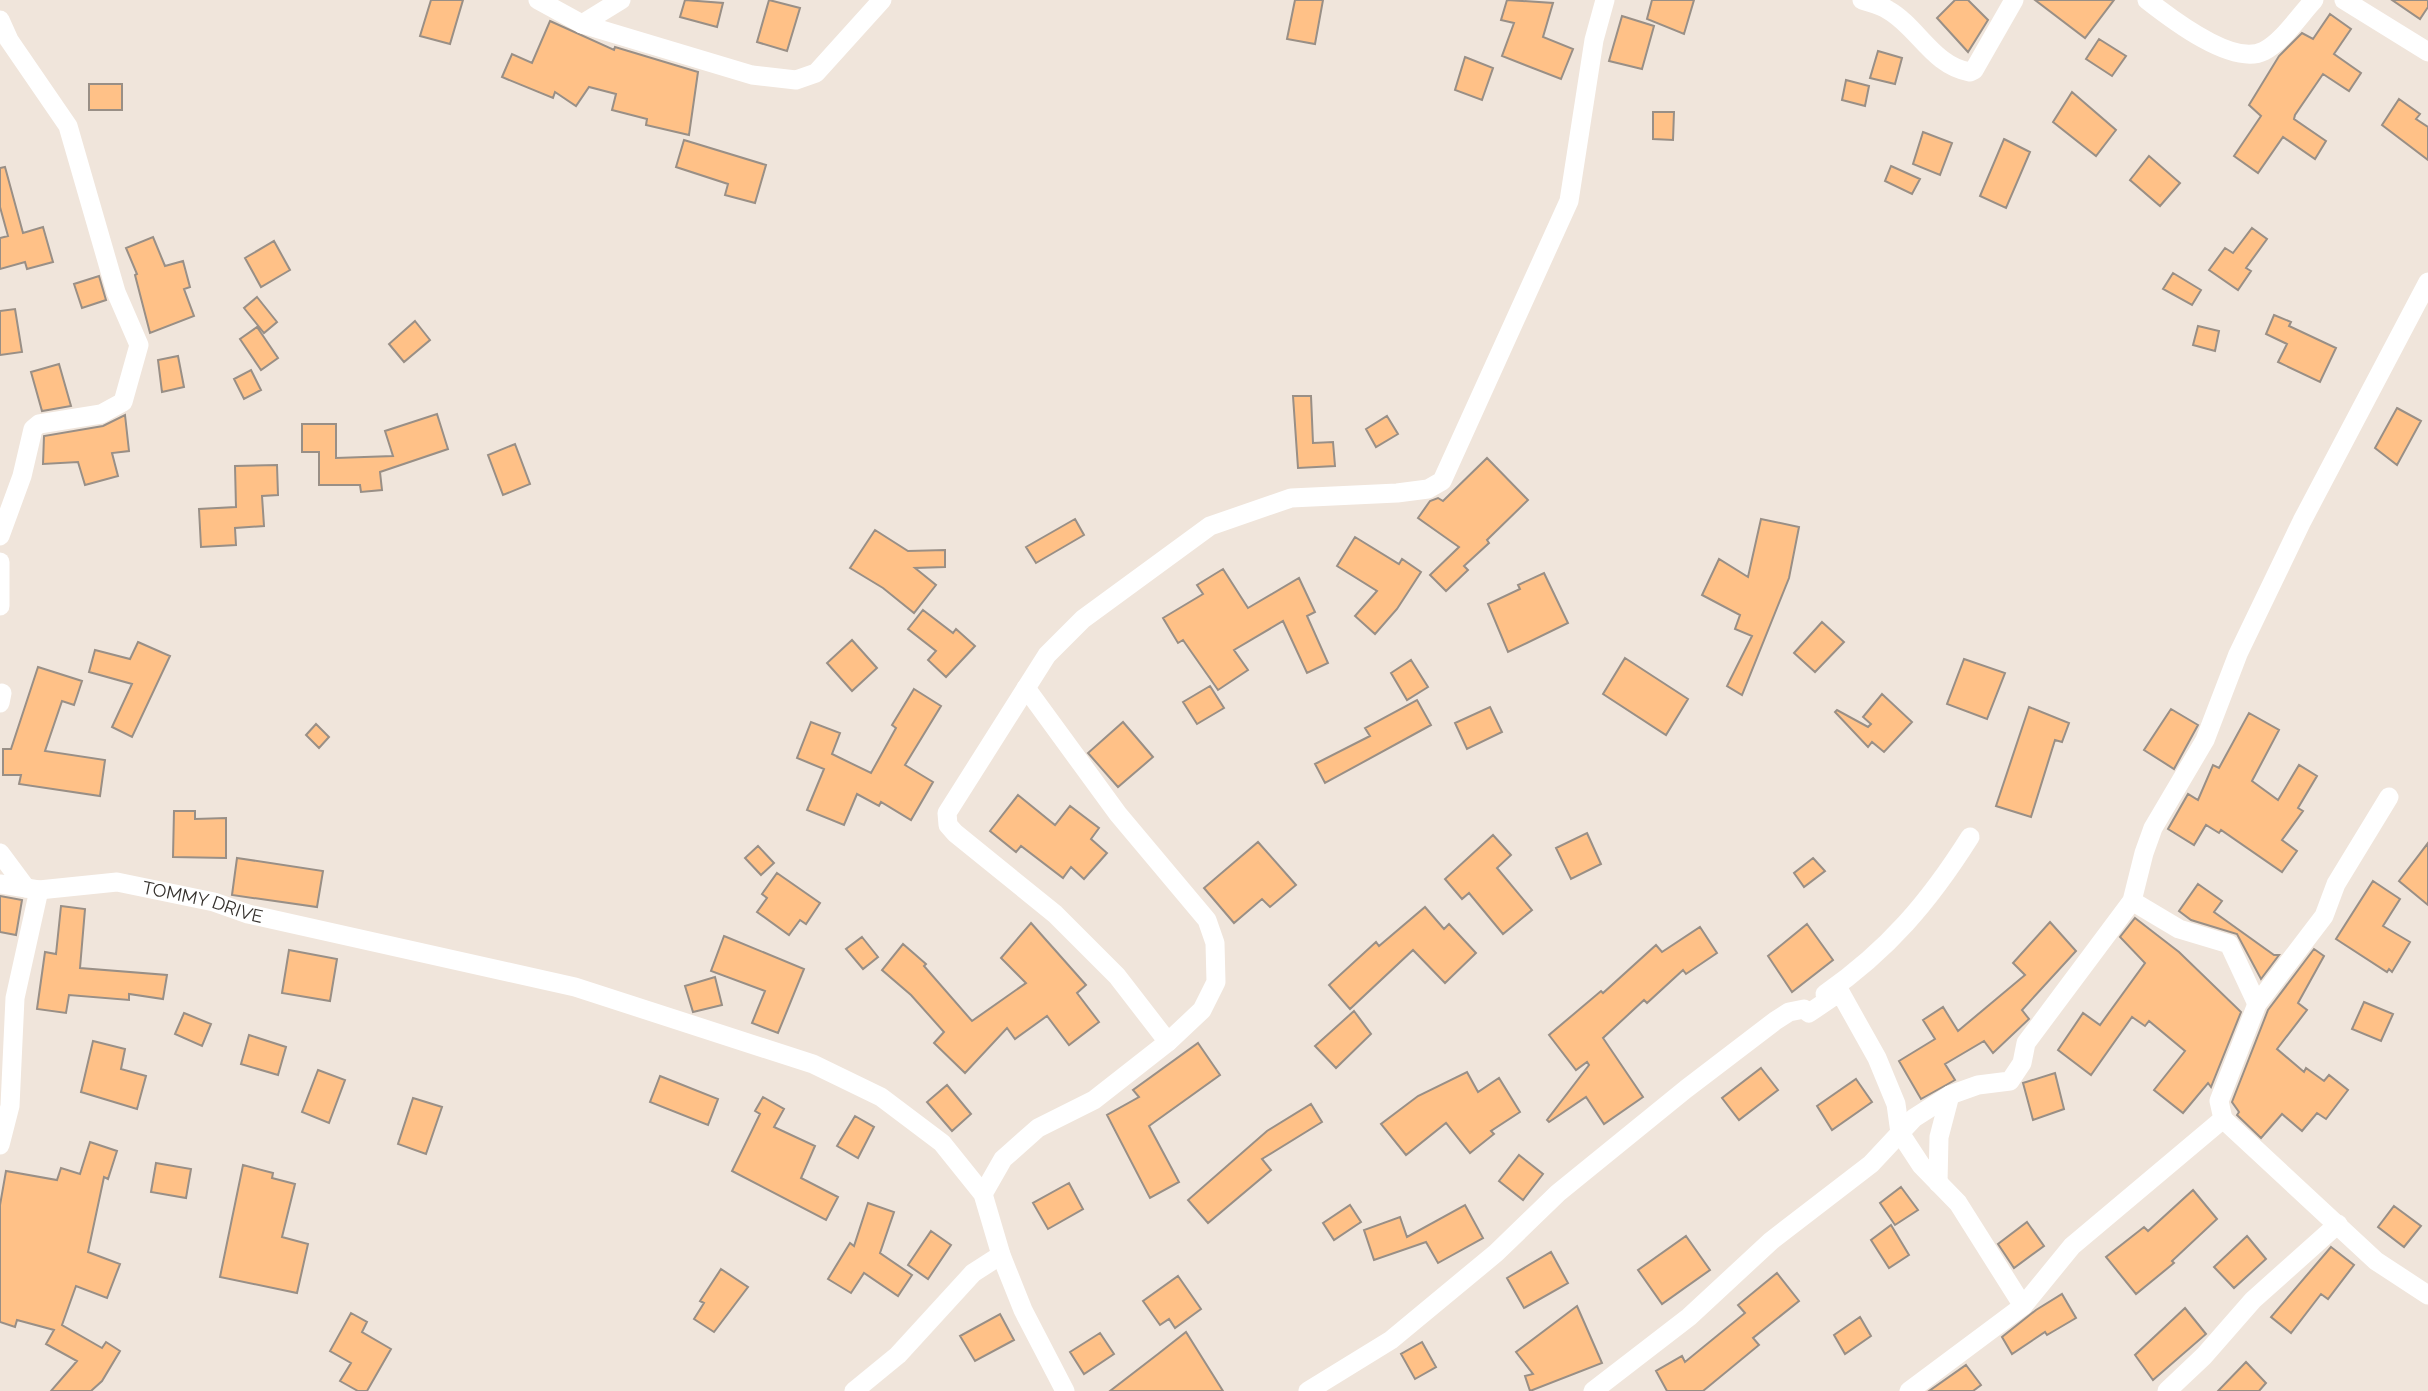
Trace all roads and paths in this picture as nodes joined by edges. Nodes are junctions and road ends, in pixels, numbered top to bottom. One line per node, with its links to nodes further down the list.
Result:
1 (538, 0): 11 (street)
2 (621, 0): 11 (street)
3 (882, 0): 11 (street)
4 (1605, 0): 17 (street)
5 (1863, 0): 6 (street)
6 (2014, 0)
7 (2147, 0): 8 (street)
8 (2314, 0)
9 (2344, 0): 12 (street)
10 (0, 20): 14 (street)
11 (582, 24)
12 (2428, 52)
13 (2428, 282): 23 (street)
14 (0, 536)
15 (0, 562): 16 (street)
16 (0, 606)
17 (1026, 688): 26 (street); 26 (street)
18 (2389, 797): 24 (street)
19 (1970, 837): 25 (street)
20 (0, 853): 22 (street)
21 (0, 884): 22 (street, TOMMY DRIVE)
22 (32, 889): 30 (street); 32 (street, TOMMY DRIVE)
23 (2132, 901): 24 (street); 27 (street)
24 (2257, 1004): 28 (street)
25 (1804, 1009): 29 (street); 39 (street)
26 (1168, 1042): 32 (street)
27 (1950, 1095): 29 (street); 31 (street)
28 (2223, 1119): 33 (street); 36 (street)
29 (1900, 1133): 31 (street); 40 (street)
30 (0, 1144)
31 (1938, 1183): 36 (street)
32 (983, 1194): 34 (street)
33 (2338, 1224): 35 (street); 42 (street)
34 (1001, 1255): 37 (street); 38 (street)
35 (2428, 1295)
36 (2023, 1306): 41 (street)
37 (854, 1391)
38 (1065, 1391)
39 (1308, 1391)
40 (1593, 1391)
41 (1909, 1391)
42 (2167, 1391)

